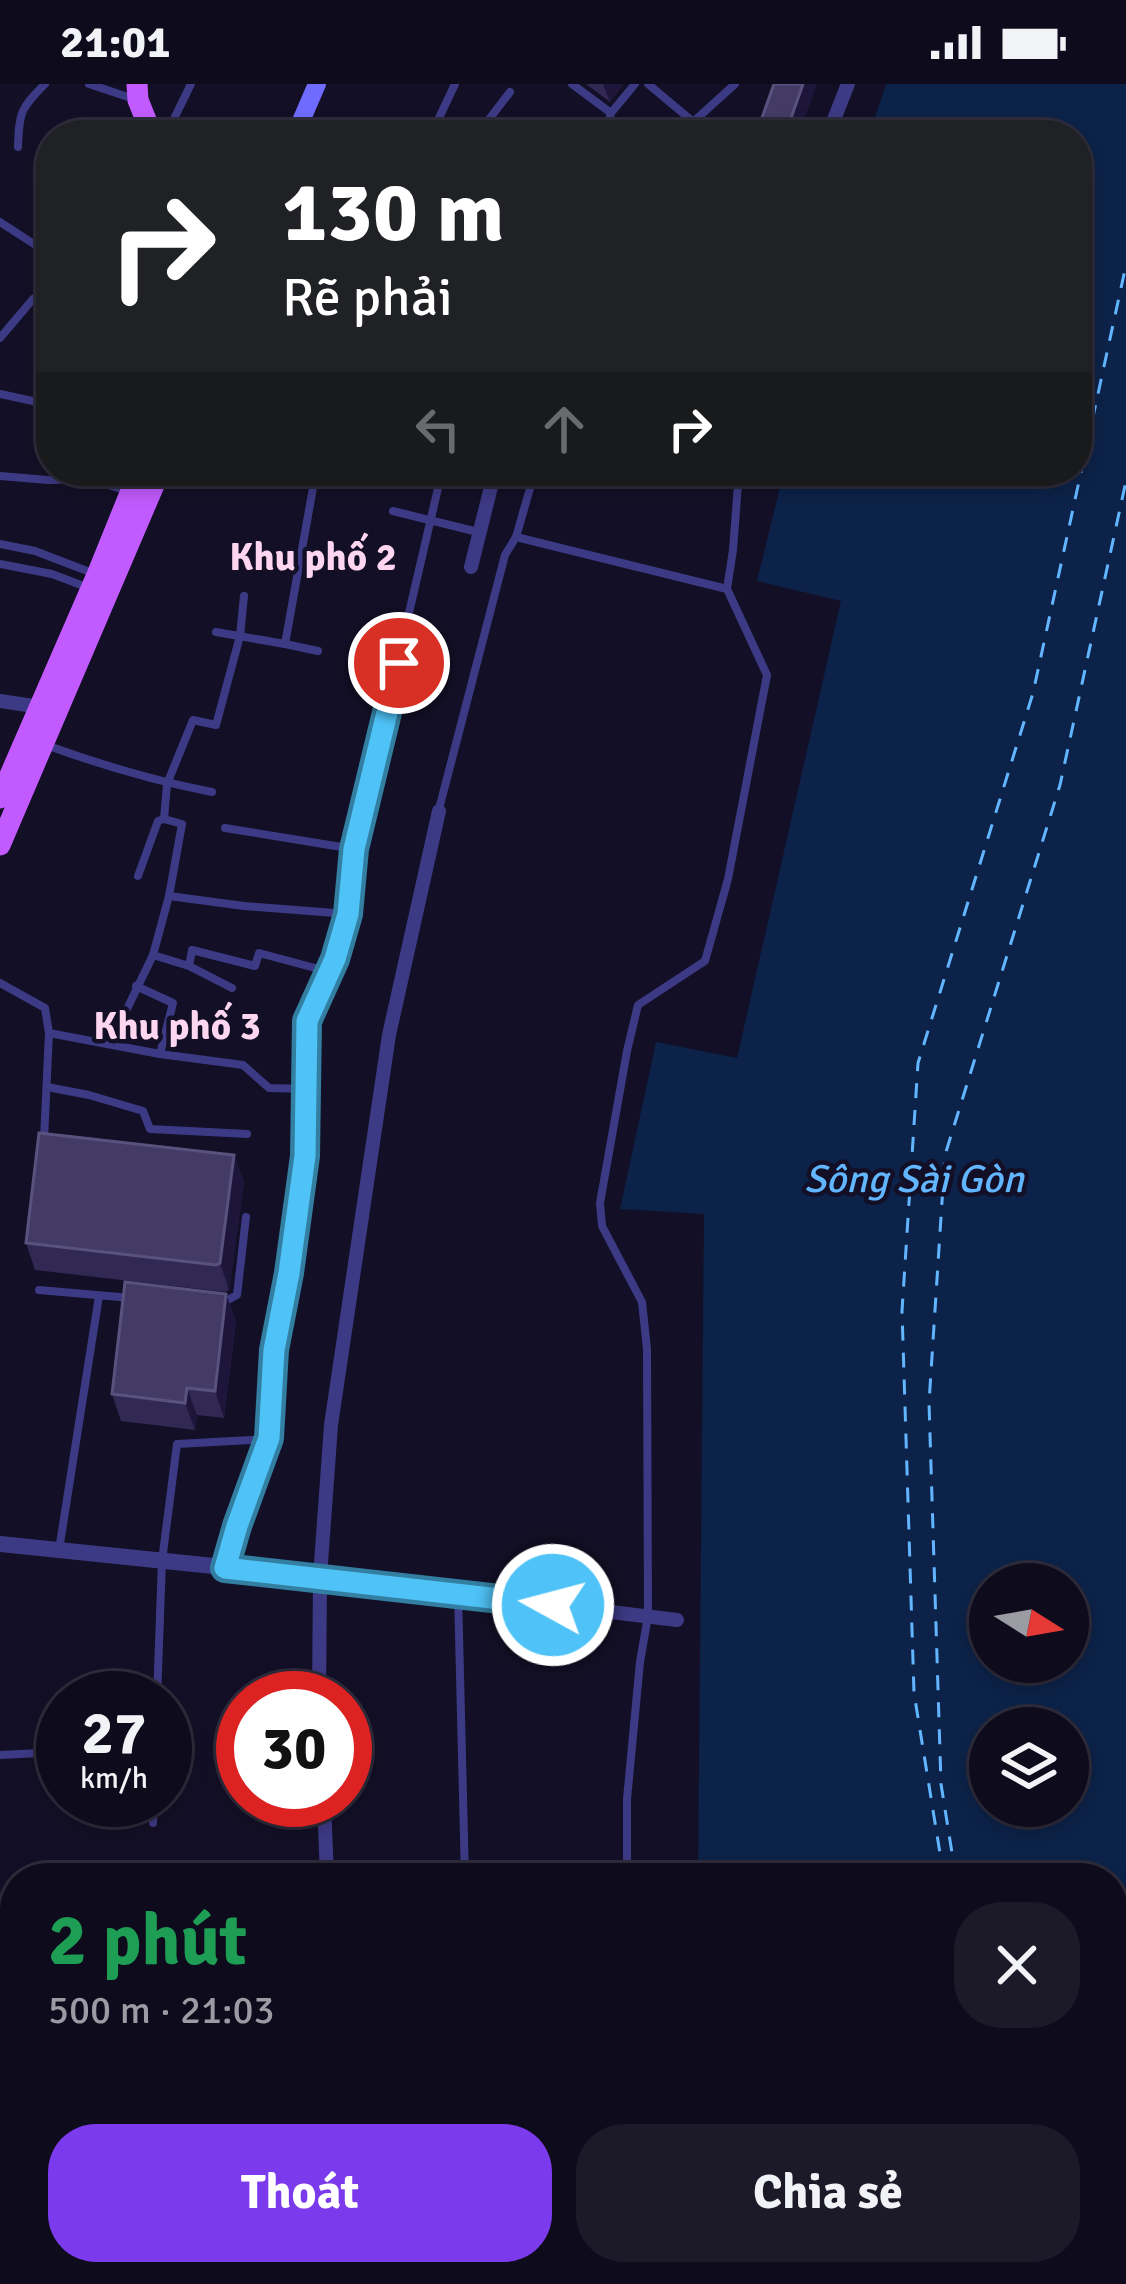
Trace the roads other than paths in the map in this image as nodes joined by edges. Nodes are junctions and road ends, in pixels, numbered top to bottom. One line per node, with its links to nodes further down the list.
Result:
1 (45, 84): 23 (lane)
2 (89, 84): 11 (lane)
3 (191, 84): 15 (lane)
4 (317, 84): 16 (main road)
5 (455, 84): 17 (lane)
6 (572, 84): 14 (lane)
7 (634, 84): 14 (lane)
8 (648, 84): 20 (lane)
9 (735, 84): 21 (lane)
10 (848, 84): 22 (street)
11 (109, 88): 12 (lane)
12 (137, 92)
13 (510, 92): 18 (lane)
14 (611, 113): 19 (lane)
15 (173, 120)
16 (301, 120)
17 (438, 120)
18 (489, 120)
19 (609, 120)
20 (690, 120)
21 (694, 120)
22 (834, 120)
23 (18, 148)
24 (0, 222): 25 (lane)
25 (36, 245)
26 (36, 297): 27 (lane)
27 (0, 338)
28 (0, 394): 29 (lane)
29 (36, 402)
30 (0, 476): 31 (lane)
31 (36, 479)
32 (132, 486): 46 (main road)
33 (152, 486): 46 (main road)
34 (313, 486): 51 (lane)
35 (439, 486): 40 (lane)
36 (491, 486): 41 (street)
37 (531, 486): 42 (lane)
38 (738, 486): 47 (lane)
39 (393, 511): 40 (lane)
40 (431, 520): 41 (lane); 63 (lane)
41 (479, 532): 45 (street)
42 (516, 537): 47 (lane); 59 (lane)
43 (0, 544): 46 (lane)
44 (0, 565): 46 (lane)
45 (471, 567)
46 (102, 587): 54 (main road); 55 (main road)
47 (727, 589): 92 (lane)
48 (244, 596): 50 (lane)
49 (216, 632): 50 (lane)
50 (240, 636): 51 (lane); 56 (lane)
51 (285, 644): 52 (lane)
52 (318, 651)
53 (0, 701): 54 (street)
54 (40, 707): 55 (main road)
55 (31, 750): 56 (lane); 57 (main road); 62 (main road)
56 (167, 784): 58 (lane); 60 (lane)
57 (2, 790)
58 (212, 792)
59 (439, 811): 90 (street)
60 (164, 819): 64 (lane); 65 (lane)
61 (225, 827): 63 (lane)
62 (0, 845)
63 (354, 849): 66 (lane)
64 (138, 876)
65 (169, 896): 66 (lane); 67 (lane)
66 (348, 914): 69 (lane)
67 (153, 955): 68 (lane); 71 (lane)
68 (189, 966): 69 (lane); 72 (lane)
69 (330, 972): 77 (lane)
70 (0, 983): 74 (lane)
71 (136, 986): 73 (lane); 75 (lane)
72 (232, 988)
73 (127, 1009)
74 (49, 1033): 75 (lane); 76 (lane)
75 (160, 1054): 77 (lane)
76 (47, 1087): 78 (lane); 79 (lane)
77 (307, 1089): 85 (lane)
78 (248, 1134)
79 (44, 1141)
80 (246, 1216): 84 (lane)
81 (39, 1290): 82 (lane)
82 (99, 1296): 83 (lane); 87 (lane)
83 (140, 1298)
84 (203, 1301)
85 (269, 1438): 88 (lane); 89 (lane)
86 (0, 1544): 87 (street)
87 (59, 1550): 88 (street)
88 (162, 1561): 89 (street); 94 (lane)
89 (225, 1568): 90 (street)
90 (320, 1577): 91 (street); 95 (street)
91 (458, 1593): 92 (street); 100 (lane)
92 (648, 1616): 93 (street); 101 (lane)
93 (677, 1620)
94 (158, 1671)
95 (320, 1671)
96 (36, 1754): 97 (lane)
97 (0, 1755)
98 (325, 1827): 99 (street)
99 (326, 1863)
100 (465, 1863)
101 (626, 1863)

